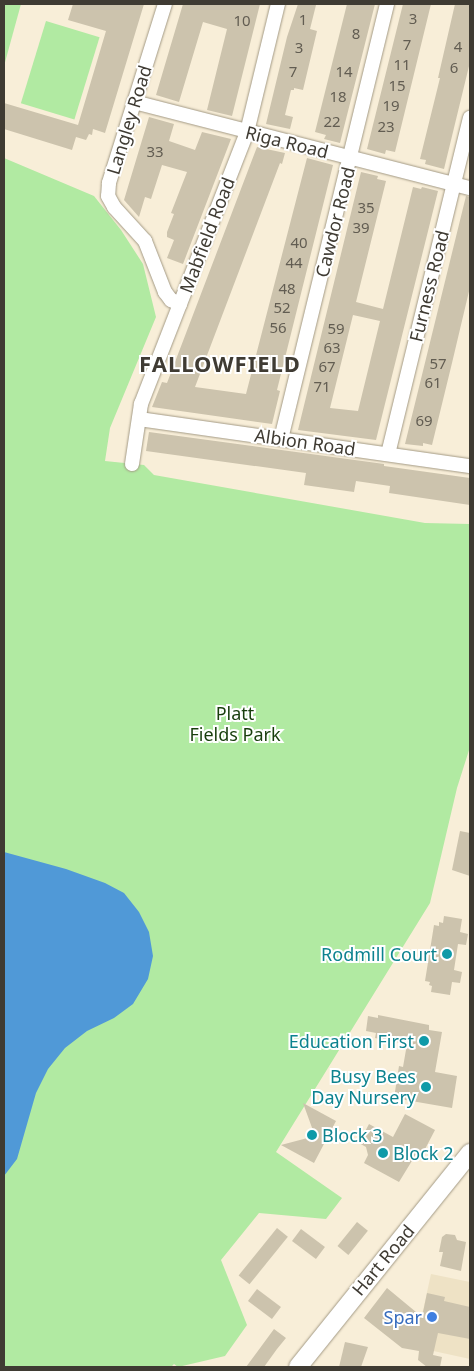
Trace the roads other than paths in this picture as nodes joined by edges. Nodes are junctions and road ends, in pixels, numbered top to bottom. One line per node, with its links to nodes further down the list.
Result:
1 (165, 4): 4 (street, Langley Road)
2 (278, 4): 6 (street, Mabfield Road)
3 (387, 4): 7 (street, Cawdor Road)
4 (134, 102): 6 (street, Riga Road); 10 (street, Langley Road)
5 (470, 118): 8 (street, Furness Road)
6 (247, 132): 7 (street, Riga Road); 10 (street, Mabfield Road)
7 (351, 158): 8 (street, Riga Road); 12 (street, Cawdor Road)
8 (454, 184): 9 (street, Riga Road); 13 (street, Furness Road)
9 (470, 188)
10 (180, 304): 11 (street, Mabfield Road)
11 (139, 419): 12 (street, Albion Road); 14 (street, Mabfield Road)
12 (281, 439): 13 (street, Albion Road)
13 (388, 454): 15 (street, Albion Road)
14 (132, 464)
15 (470, 466)
16 (470, 1153): 17 (street, Hart Road)
17 (298, 1367)

